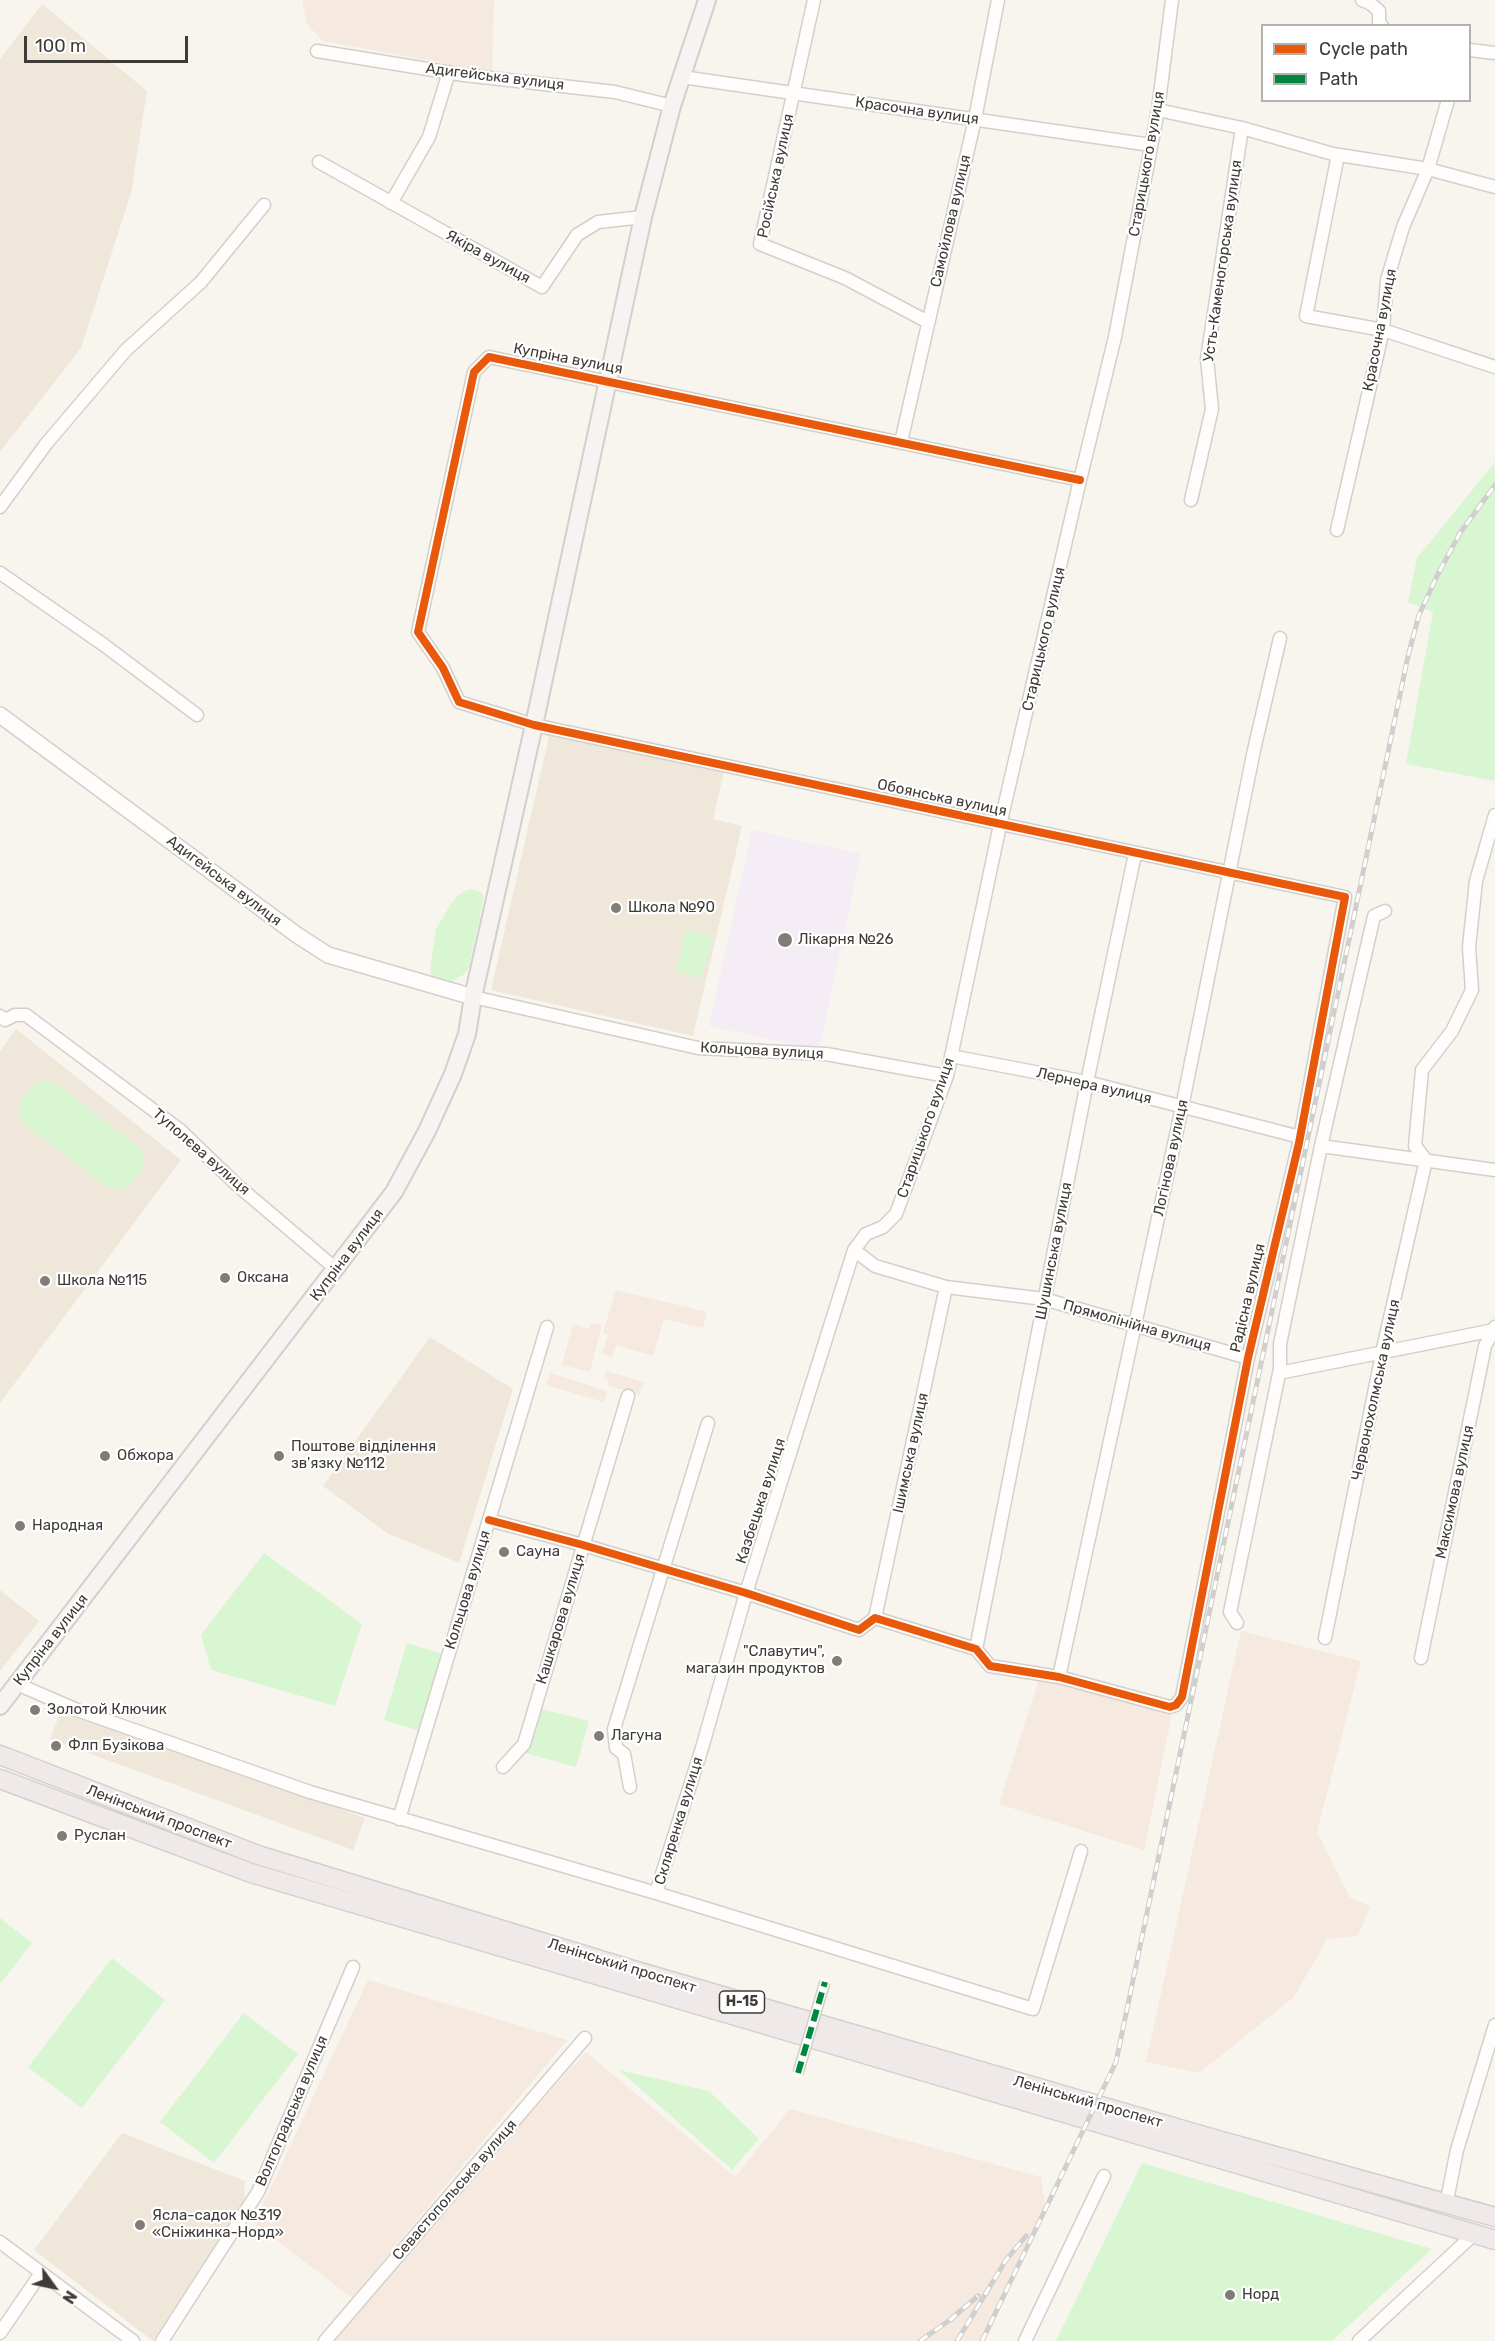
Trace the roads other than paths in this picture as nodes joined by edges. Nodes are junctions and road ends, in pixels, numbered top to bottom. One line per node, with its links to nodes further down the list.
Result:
1 (707, 0): 11 (main road, Купріна вулиця)
2 (814, 0): 12 (street, Російська вулиця)
3 (998, 0): 16 (street, Самойлова вулиця)
4 (1172, 0): 15 (street, Старицького вулиця)
5 (1362, 0): 6 (street)
6 (1380, 24)
7 (1471, 50): 9 (street)
8 (317, 51): 10 (street, Адигейська вулиця)
9 (1495, 53)
10 (449, 72): 14 (street, Адигейська вулиця); 23 (street)
11 (682, 77): 12 (street, Красочна вулиця); 14 (main road, Купріна вулиця)
12 (794, 94): 16 (street, Красочна вулиця); 26 (street, Російська вулиця)
13 (1447, 102): 21 (street, Красочна вулиця)
14 (672, 106): 25 (main road, Купріна вулиця)
15 (1158, 110): 17 (street); 18 (street, Старицького вулиця)
16 (975, 119): 18 (street, Красочна вулиця); 26 (street, Самойлова вулиця)
17 (1242, 128): 19 (street); 32 (street, Усть-Каменогорська вулиця)
18 (1151, 145): 31 (street, Старицького вулиця)
19 (1338, 155): 21 (street); 27 (street)
20 (319, 162): 23 (street, Якіра вулиця)
21 (1428, 169): 22 (street); 27 (street, Красочна вулиця)
22 (1495, 187)
23 (391, 203): 25 (street, Якіра вулиця)
24 (264, 205): 33 (street)
25 (643, 217): 29 (main road, Купріна вулиця)
26 (928, 321): 30 (street, Самойлова вулиця)
27 (1383, 330): 28 (street); 34 (street, Красочна вулиця)
28 (1494, 365)
29 (607, 380): 30 (street, Купріна вулиця); 39 (main road, Купріна вулиця); 39 (street, Купріна вулиця)
30 (901, 441): 31 (street, Купріна вулиця)
31 (1080, 480): 41 (street, Старицького вулиця)
32 (1191, 500)
33 (0, 507)
34 (1337, 530)
35 (0, 573): 38 (street)
36 (1280, 638): 43 (street, Логінова вулиця)
37 (0, 715): 46 (street, Адигейська вулиця)
38 (197, 715)
39 (534, 725): 41 (street, Обоянська вулиця); 46 (main road, Купріна вулиця)
40 (1495, 814): 54 (street)
41 (1000, 825): 42 (street, Обоянська вулиця); 48 (street, Старицького вулиця)
42 (1136, 854): 43 (street, Обоянська вулиця); 50 (street, Шушинська вулиця)
43 (1229, 874): 44 (street, Обоянська вулиця); 51 (street, Логінова вулиця)
44 (1345, 897): 52 (street, Радісна вулиця)
45 (1384, 911): 53 (street)
46 (473, 997): 49 (street, Кольцова вулиця); 57 (main road, Купріна вулиця)
47 (0, 1016): 57 (street, Туполєва вулиця)
48 (951, 1056): 49 (street, Старицького вулиця); 50 (street, Лернера вулиця)
49 (947, 1076): 56 (street, Старицького вулиця)
50 (1087, 1082): 51 (street, Лернера вулиця); 59 (street, Шушинська вулиця)
51 (1182, 1107): 52 (street, Лернера вулиця); 60 (street, Логінова вулиця)
52 (1300, 1140): 64 (street, Радісна вулиця)
53 (1321, 1146): 54 (street); 65 (street)
54 (1426, 1160): 55 (street); 63 (street, Червонохолмська вулиця)
55 (1495, 1170)
56 (854, 1250): 58 (street, Прямолінійна вулиця); 71 (street, Казбецька вулиця)
57 (336, 1269): 78 (main road, Купріна вулиця)
58 (946, 1287): 59 (street, Прямолінійна вулиця); 72 (street, Ішимська вулиця)
59 (1044, 1299): 60 (street, Прямолінійна вулиця); 75 (street, Шушинська вулиця)
60 (1134, 1325): 64 (street, Прямолінійна вулиця); 77 (street, Логінова вулиця)
61 (547, 1327): 68 (street, Кольцова вулиця)
62 (1495, 1329): 63 (street); 76 (street, Максимова вулиця)
63 (1382, 1352): 65 (street); 74 (street, Червонохолмська вулиця)
64 (1248, 1358): 77 (street, Радісна вулиця)
65 (1279, 1373): 73 (street)
66 (628, 1396): 69 (street, Кашкарова вулиця)
67 (708, 1423): 70 (street)
68 (489, 1520): 69 (street); 85 (street, Кольцова вулиця)
69 (583, 1545): 70 (street); 82 (street, Кашкарова вулиця)
70 (663, 1569): 71 (street); 84 (street)
71 (746, 1593): 72 (street); 80 (street, Казбецька вулиця)
72 (875, 1618): 75 (street)
73 (1237, 1623)
74 (1325, 1638)
75 (976, 1648): 77 (street)
76 (1420, 1658)
77 (1059, 1677)
78 (17, 1684): 79 (main road, Купріна вулиця); 85 (street)
79 (0, 1706)
80 (702, 1748): 87 (street, Скляренка вулиця)
81 (0, 1755): 94 (main road, Ленінський проспект / Н-15)
82 (503, 1767)
83 (0, 1779): 97 (main road, Ленінський проспект / Н-15)
84 (630, 1786)
85 (399, 1819): 87 (street)
86 (1081, 1851): 87 (street)
87 (656, 1893)
88 (353, 1967): 103 (street, Волгоградська вулиця)
89 (825, 1982): 92 (street, bridge)
90 (1495, 2025): 94 (street)
91 (585, 2038): 104 (street, Севастопольська вулиця)
92 (798, 2073)
93 (1104, 2176): 105 (street)
94 (1446, 2205): 95 (main road, Ленінський проспект / Н-15)
95 (1473, 2212): 96 (main road, Ленінський проспект / Н-15); 97 (main road)
96 (1495, 2217)
97 (1470, 2234): 98 (main road, Ленінський проспект / Н-15); 106 (street)
98 (1495, 2240)
99 (0, 2242): 100 (street)
100 (41, 2273): 101 (street); 102 (street)
101 (0, 2333)
102 (133, 2341)
103 (162, 2341)
104 (325, 2341)
105 (1025, 2341)
106 (1359, 2341)

